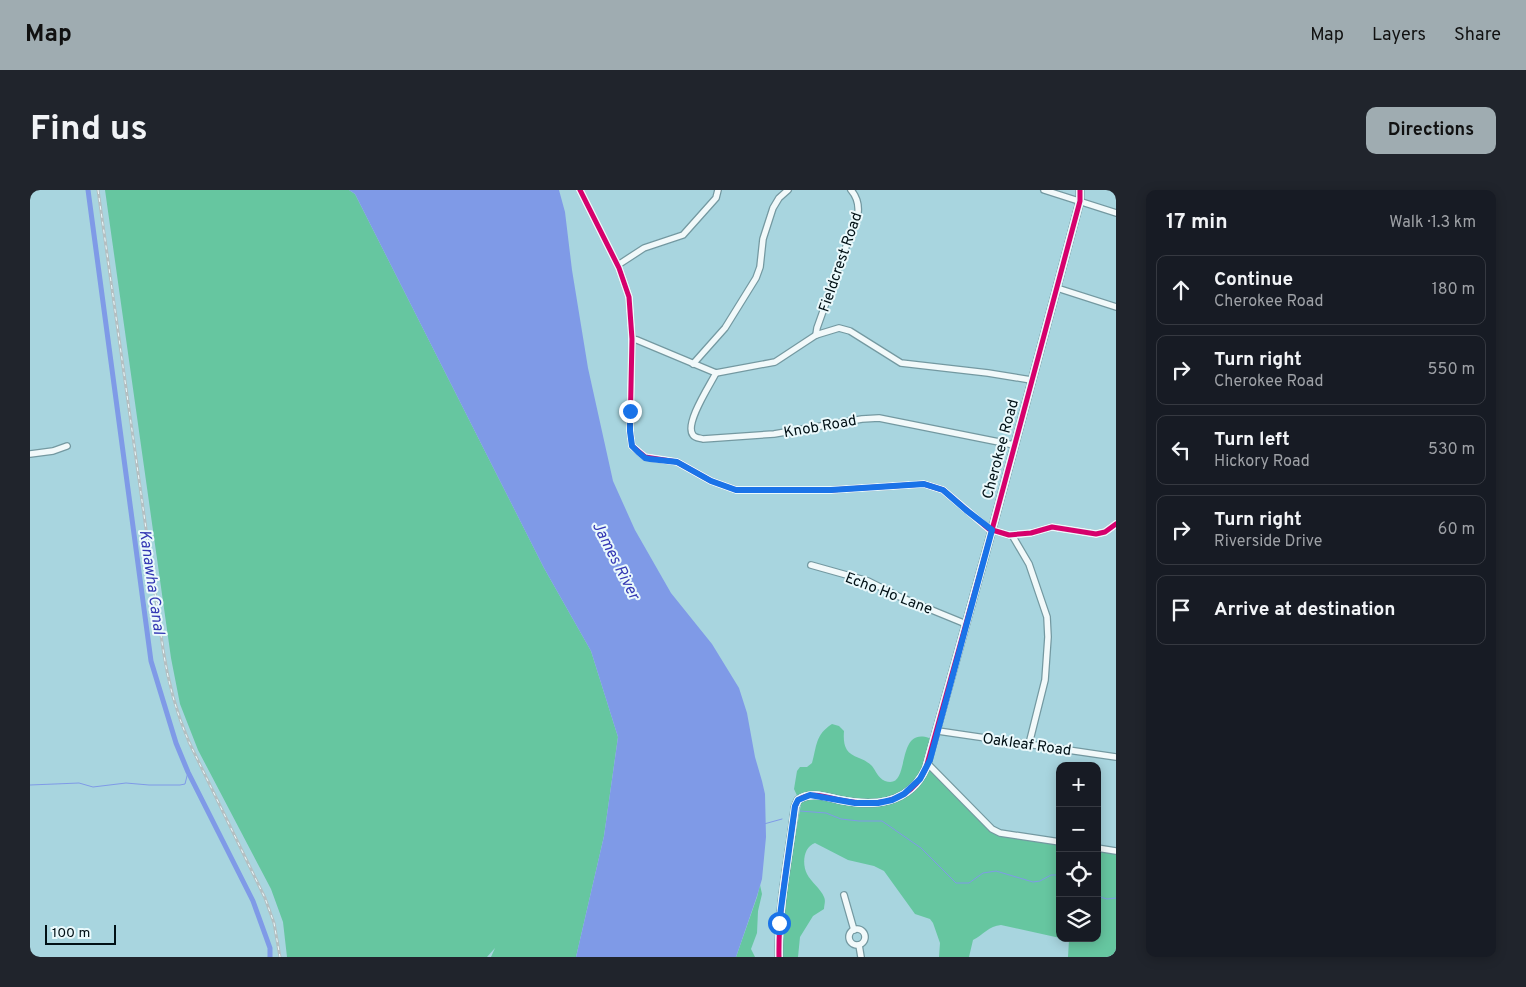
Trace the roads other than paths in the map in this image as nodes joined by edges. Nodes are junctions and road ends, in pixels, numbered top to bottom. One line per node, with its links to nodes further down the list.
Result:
1 (580, 190): 9 (street)
2 (718, 190): 9 (street)
3 (788, 190): 14 (street)
4 (851, 190): 12 (street, Fieldcrest Road)
5 (1044, 190): 7 (street)
6 (1080, 190): 7 (street, Cherokee Road)
7 (1080, 201): 8 (street); 10 (street, Cherokee Road)
8 (1116, 213)
9 (618, 265): 13 (street)
10 (1057, 288): 11 (street); 16 (street, Cherokee Road)
11 (1116, 307)
12 (816, 335): 15 (street); 16 (street)
13 (632, 339): 14 (street); 21 (street)
14 (693, 364): 15 (street)
15 (716, 373): 17 (street, Knob Road)
16 (1031, 380): 17 (street, Cherokee Road)
17 (1014, 444): 21 (street, Cherokee Road)
18 (67, 446): 19 (street)
19 (30, 454)
20 (1116, 524): 22 (street)
21 (992, 530): 22 (street); 24 (street, Cherokee Road)
22 (1012, 535): 26 (street)
23 (812, 565): 24 (street, Echo Ho Lane)
24 (966, 624): 25 (street, Cherokee Road)
25 (938, 731): 26 (street, Oakleaf Road); 28 (street, Cherokee Road)
26 (1029, 744): 27 (street, Oakleaf Road)
27 (1116, 757)
28 (928, 764): 29 (street); 35 (street, Cherokee Road)
29 (1056, 841)
30 (1101, 849): 31 (street)
31 (1116, 851)
32 (844, 895): 33 (street)
33 (854, 930): 34 (street); 34 (street)
34 (859, 944): 36 (street)
35 (779, 957)
36 (861, 957)

